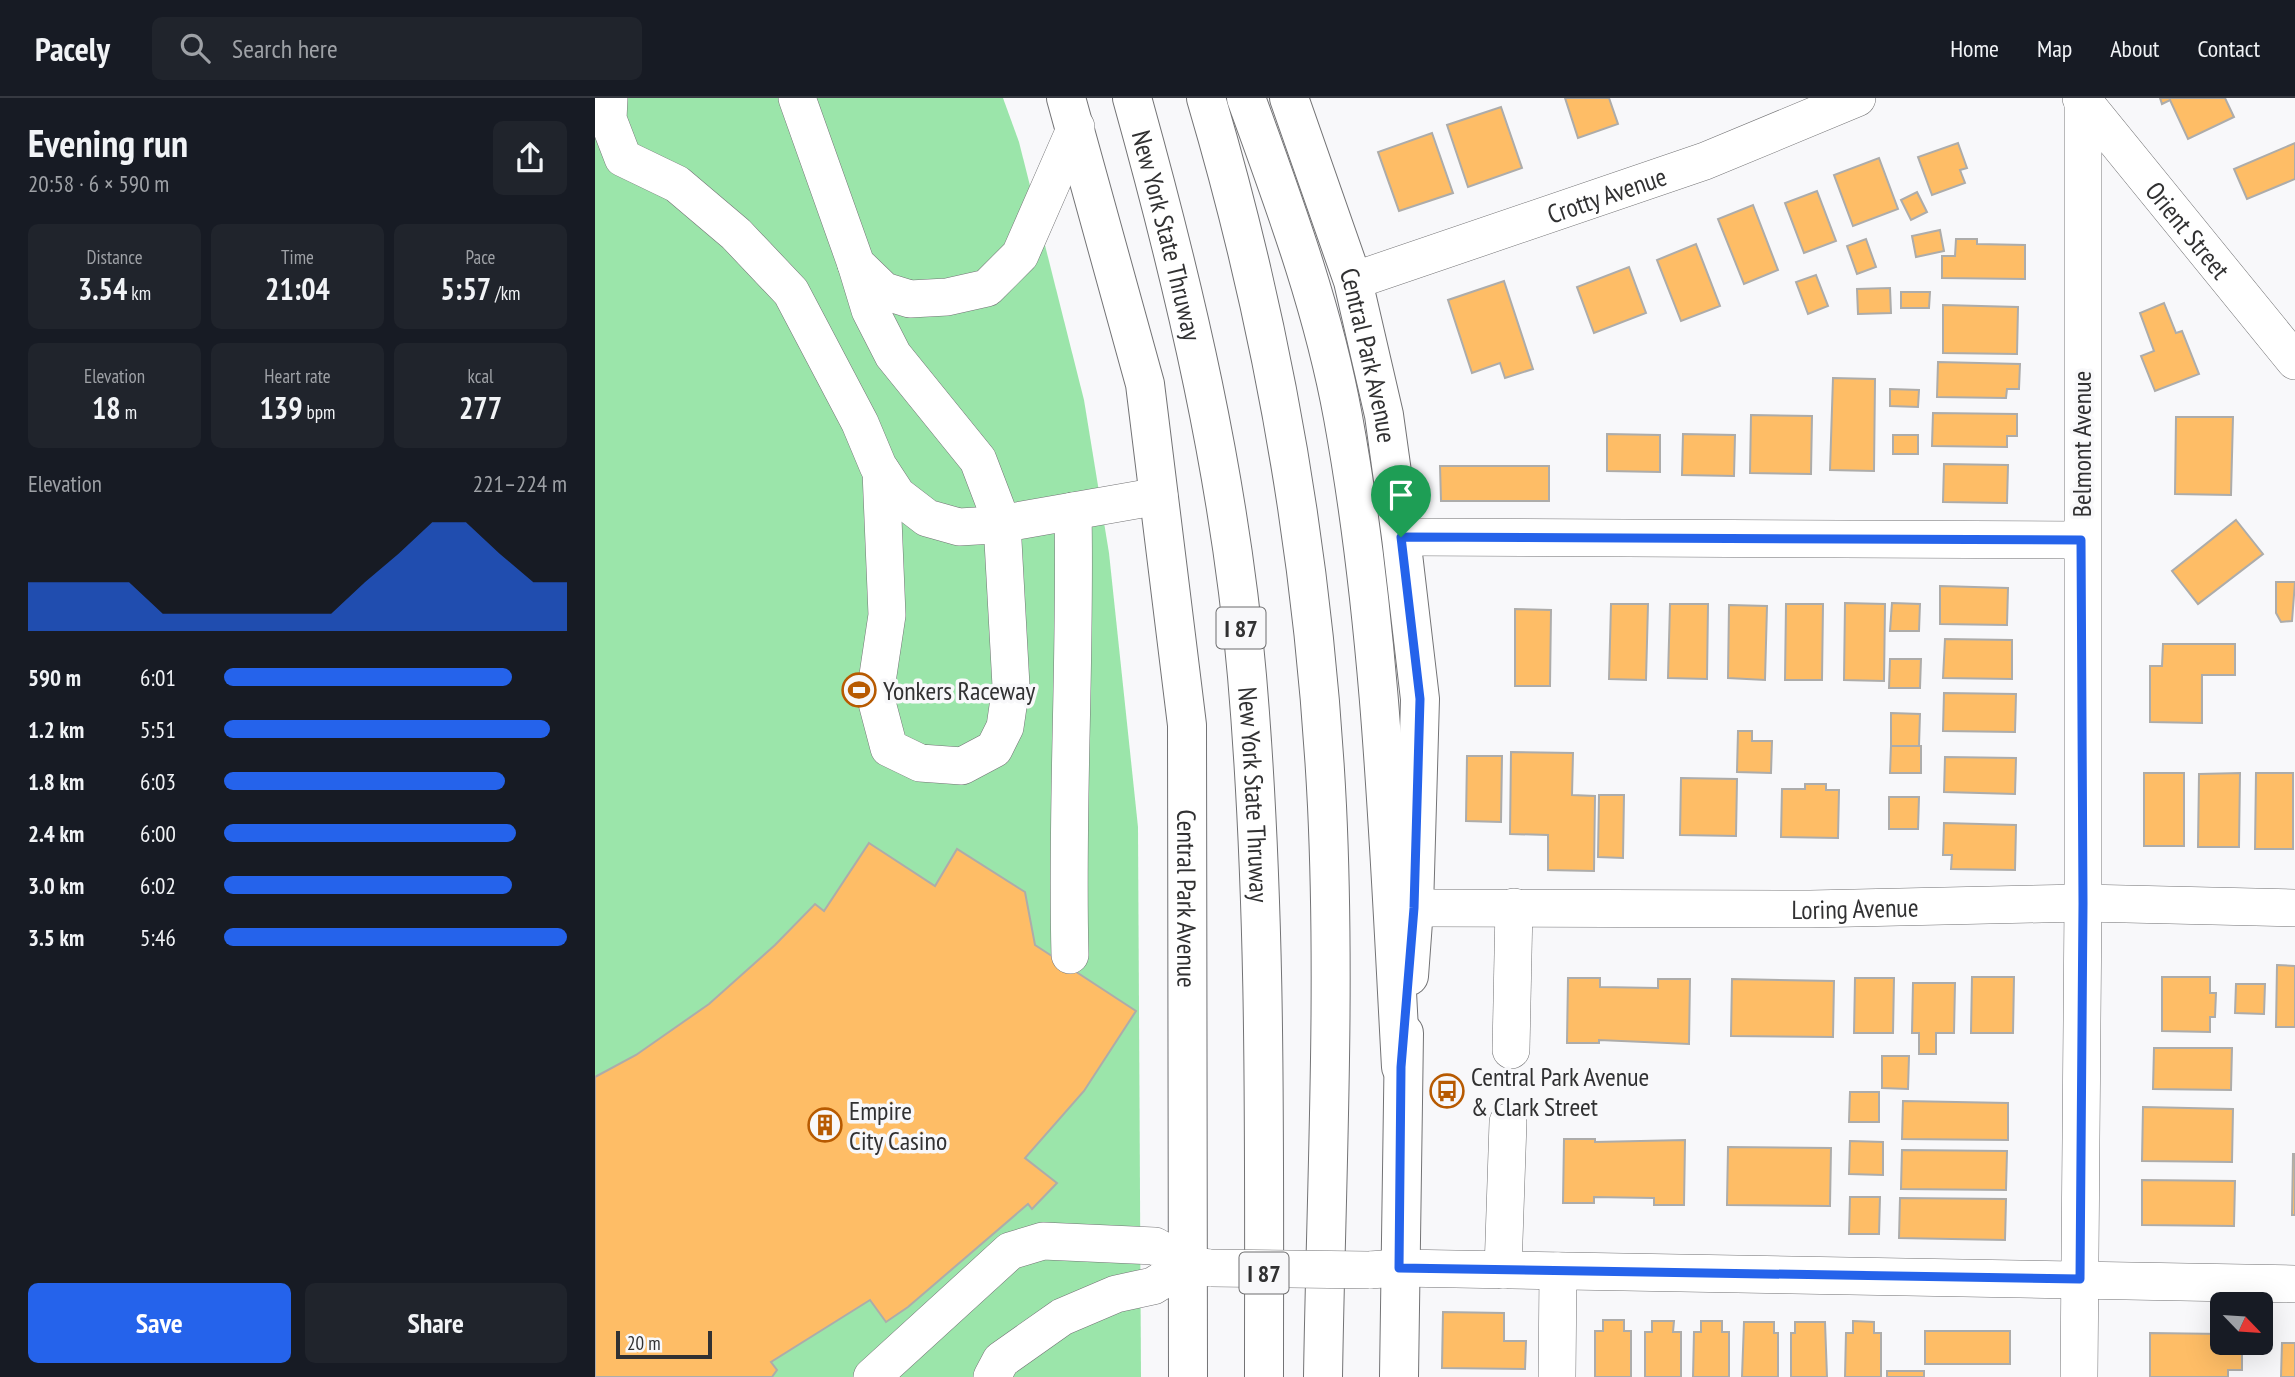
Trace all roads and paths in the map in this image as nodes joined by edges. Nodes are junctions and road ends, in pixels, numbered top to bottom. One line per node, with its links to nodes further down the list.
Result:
1 (609, 98): 10 (street)
2 (797, 98): 11 (street)
3 (1132, 98): 37 (main road, New York State Thruway / I 87)
4 (1206, 98): 38 (main road, I 87)
5 (1245, 98): 26 (main road)
6 (1289, 98): 12 (main road, Central Park Avenue)
7 (1857, 98): 12 (street, Crotty Avenue)
8 (2082, 99): 13 (street, Orient Street); 19 (street, Belmont Avenue)
9 (1071, 113): 11 (street); 15 (main road, Central Park Avenue)
10 (609, 152): 14 (street)
11 (856, 264): 17 (street)
12 (1353, 281): 18 (main road, Central Park Avenue)
13 (2288, 341)
14 (881, 471): 17 (street); 17 (street)
15 (1159, 496): 16 (street); 28 (main road, Central Park Avenue)
16 (1073, 511): 17 (street); 24 (street)
17 (1002, 523)
18 (1401, 537): 19 (street); 22 (main road, Central Park Avenue)
19 (2081, 540): 20 (street, Belmont Avenue)
20 (2083, 903): 21 (street, Loring Avenue); 23 (street, Loring Avenue); 32 (street, Belmont Avenue)
21 (1514, 907): 22 (street, Loring Avenue); 25 (street)
22 (1414, 908): 26 (main road, Central Park Avenue)
23 (2295, 908)
24 (1070, 955)
25 (1511, 1050)
26 (1401, 1067): 29 (main road, Central Park Avenue)
27 (1508, 1122): 30 (street)
28 (1199, 1267): 29 (street, bridge); 34 (street); 35 (street); 36 (main road, Central Park Avenue)
29 (1384, 1269): 30 (street); 39 (main road, Central Park Avenue)
30 (1503, 1270): 31 (street)
31 (1558, 1271): 32 (street); 40 (street)
32 (2080, 1279): 33 (street); 41 (street, Belmont Avenue)
33 (2295, 1283)
34 (872, 1377)
35 (992, 1377)
36 (1188, 1377)
37 (1264, 1377)
38 (1323, 1377)
39 (1399, 1377)
40 (1557, 1377)
41 (2079, 1377)

